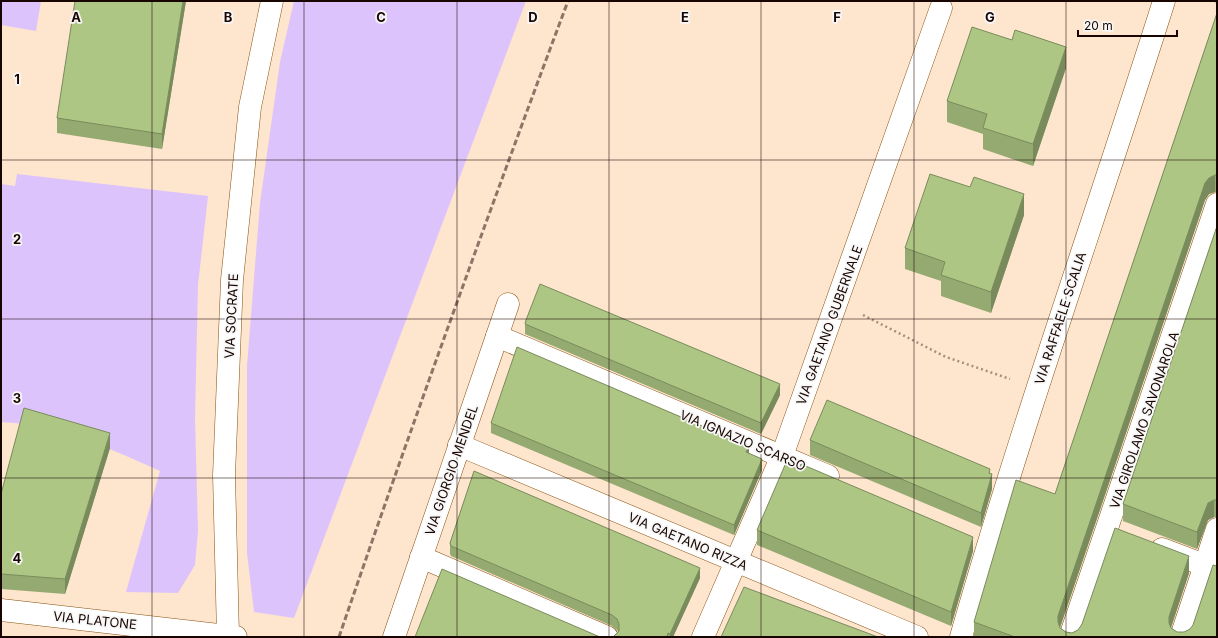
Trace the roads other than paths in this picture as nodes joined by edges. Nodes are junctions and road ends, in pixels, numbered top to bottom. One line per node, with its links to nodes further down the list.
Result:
1 (272, 1): 16 (street, VIA SOCRATE)
2 (1164, 1): 21 (street, VIA RAFFAELE SCALIA)
3 (941, 8): 8 (street, VIA GAETANO GUBERNALE)
4 (1217, 204): 10 (street, VIA GIROLAMO SAVONAROLA)
5 (508, 304): 6 (street, VIA GIORGIO MENDEL)
6 (498, 336): 7 (street, VIA GIORGIO MENDEL); 8 (street, VIA IGNAZIO SCARSO)
7 (459, 445): 12 (street, VIA GIORGIO MENDEL); 13 (street, VIA GAETANO RIZZA)
8 (782, 456): 9 (street, VIA IGNAZIO SCARSO); 13 (street, VIA GAETANO GUBERNALE)
9 (848, 484)
10 (1107, 528): 14 (street); 22 (street, VIA GIROLAMO SAVONAROLA)
11 (1217, 528): 14 (street)
12 (421, 558): 17 (street, VIA GIORGIO MENDEL); 18 (street)
13 (735, 561): 19 (street, VIA GAETANO GUBERNALE); 20 (street, VIA GAETANO RIZZA)
14 (1211, 567): 23 (street)
15 (1, 610): 16 (street, VIA PLATONE)
16 (232, 636)
17 (394, 637)
18 (607, 637)
19 (703, 637)
20 (917, 637)
21 (961, 637)
22 (1070, 637)
23 (1181, 637)

